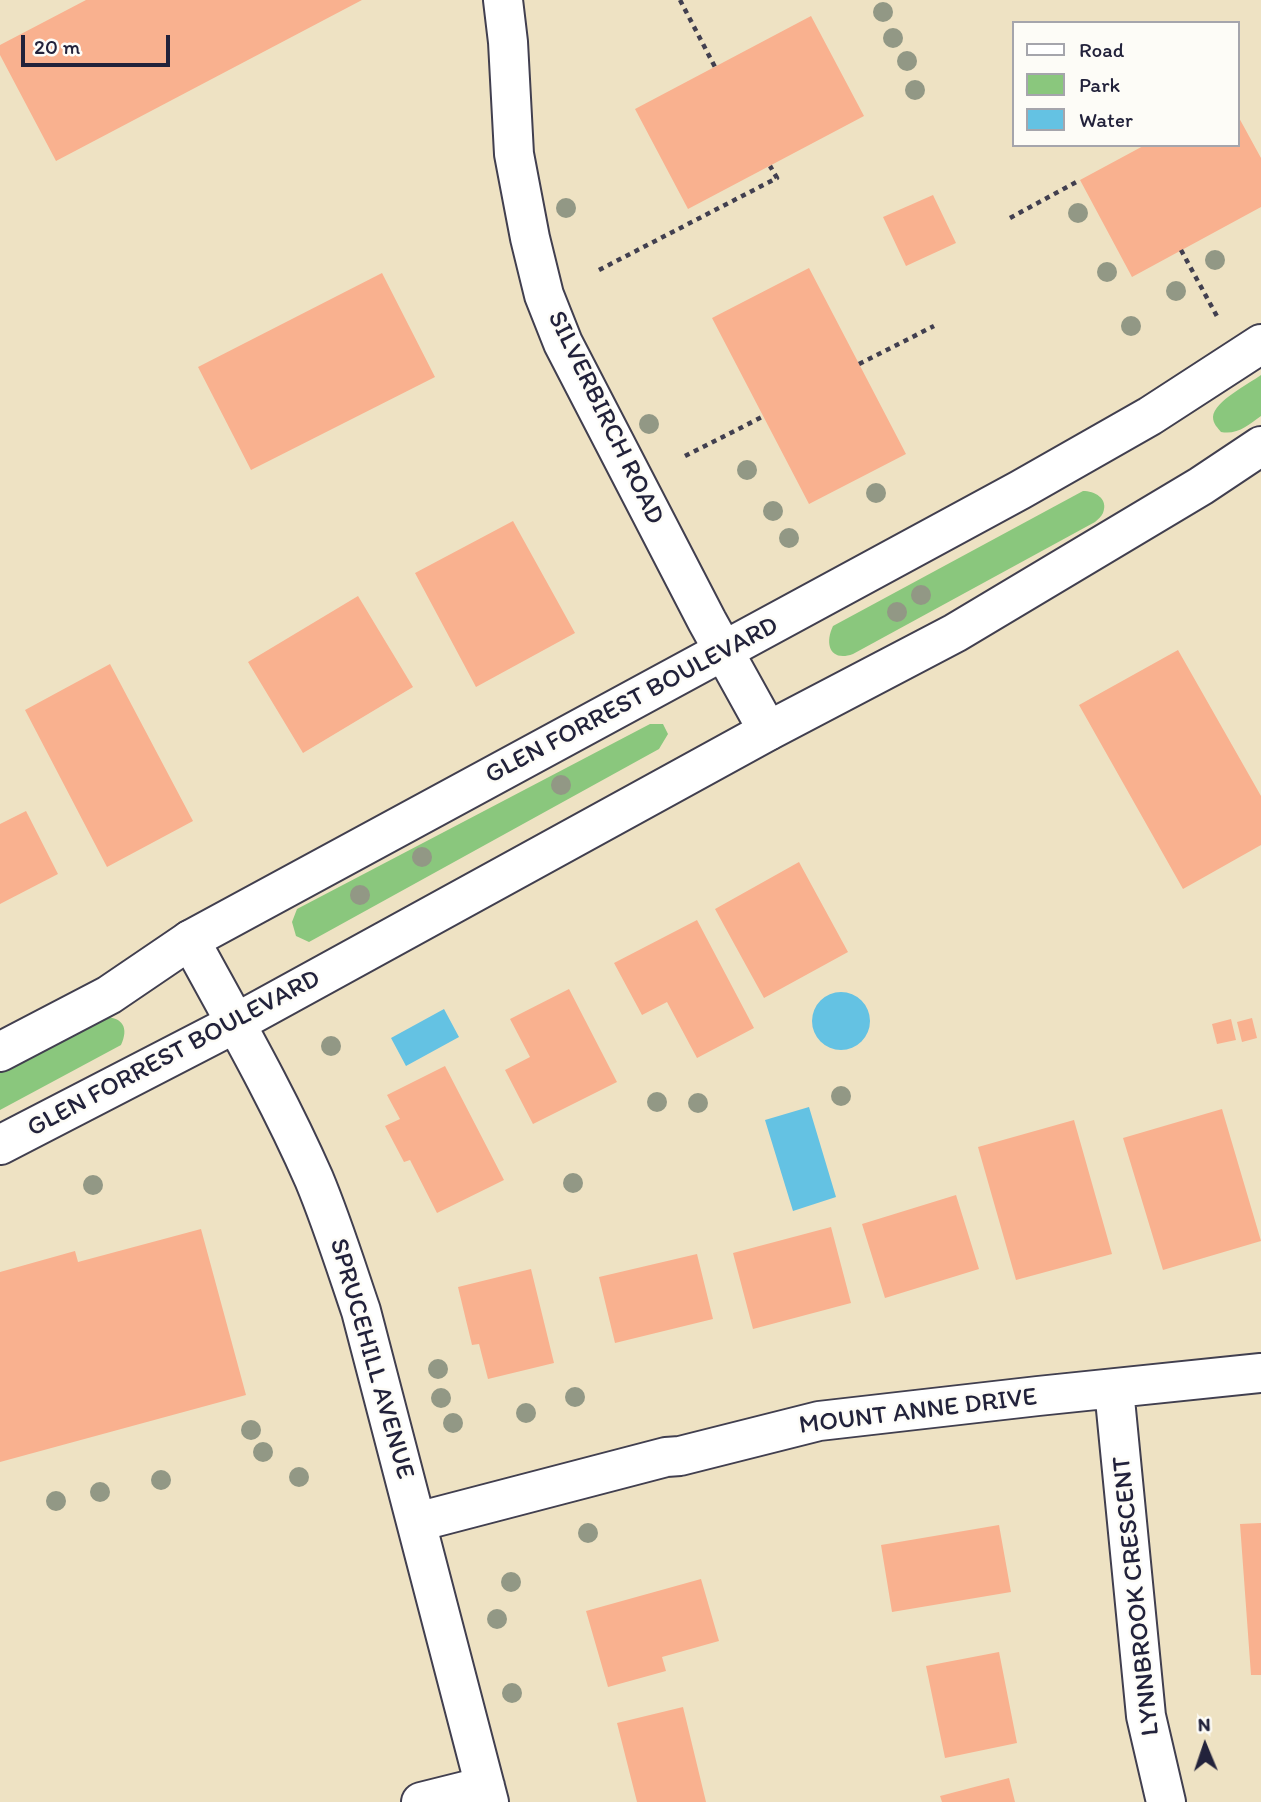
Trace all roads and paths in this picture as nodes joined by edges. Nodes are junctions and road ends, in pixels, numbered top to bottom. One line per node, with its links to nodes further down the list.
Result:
1 (503, 0): 16 (street, SILVERBIRCH ROAD)
2 (680, 0): 3 (path)
3 (715, 67)
4 (770, 166): 8 (path)
5 (1080, 180): 6 (path)
6 (1010, 218)
7 (1181, 250): 9 (path)
8 (599, 270)
9 (1221, 323)
10 (934, 326): 12 (path)
11 (1261, 344): 16 (street, GLEN FORREST BOULEVARD)
12 (859, 364)
13 (764, 416): 15 (path)
14 (1261, 446): 17 (street, GLEN FORREST BOULEVARD)
15 (685, 456)
16 (724, 652): 17 (street, SILVERBIRCH ROAD); 18 (street, GLEN FORREST BOULEVARD)
17 (768, 731): 19 (street, GLEN FORREST BOULEVARD)
18 (190, 940): 19 (street, SPRUCEHILL AVENUE); 20 (street, GLEN FORREST BOULEVARD)
19 (236, 1023): 21 (street, GLEN FORREST BOULEVARD); 24 (street, SPRUCEHILL AVENUE)
20 (0, 1052)
21 (0, 1145)
22 (1261, 1373): 23 (street, MOUNT ANNE DRIVE)
23 (1114, 1389): 24 (street, MOUNT ANNE DRIVE); 27 (street, LYNNBROOK CRESCENT)
24 (417, 1522): 25 (street, SPRUCEHILL AVENUE)
25 (487, 1794): 26 (street)
26 (421, 1802)
27 (1166, 1802)

